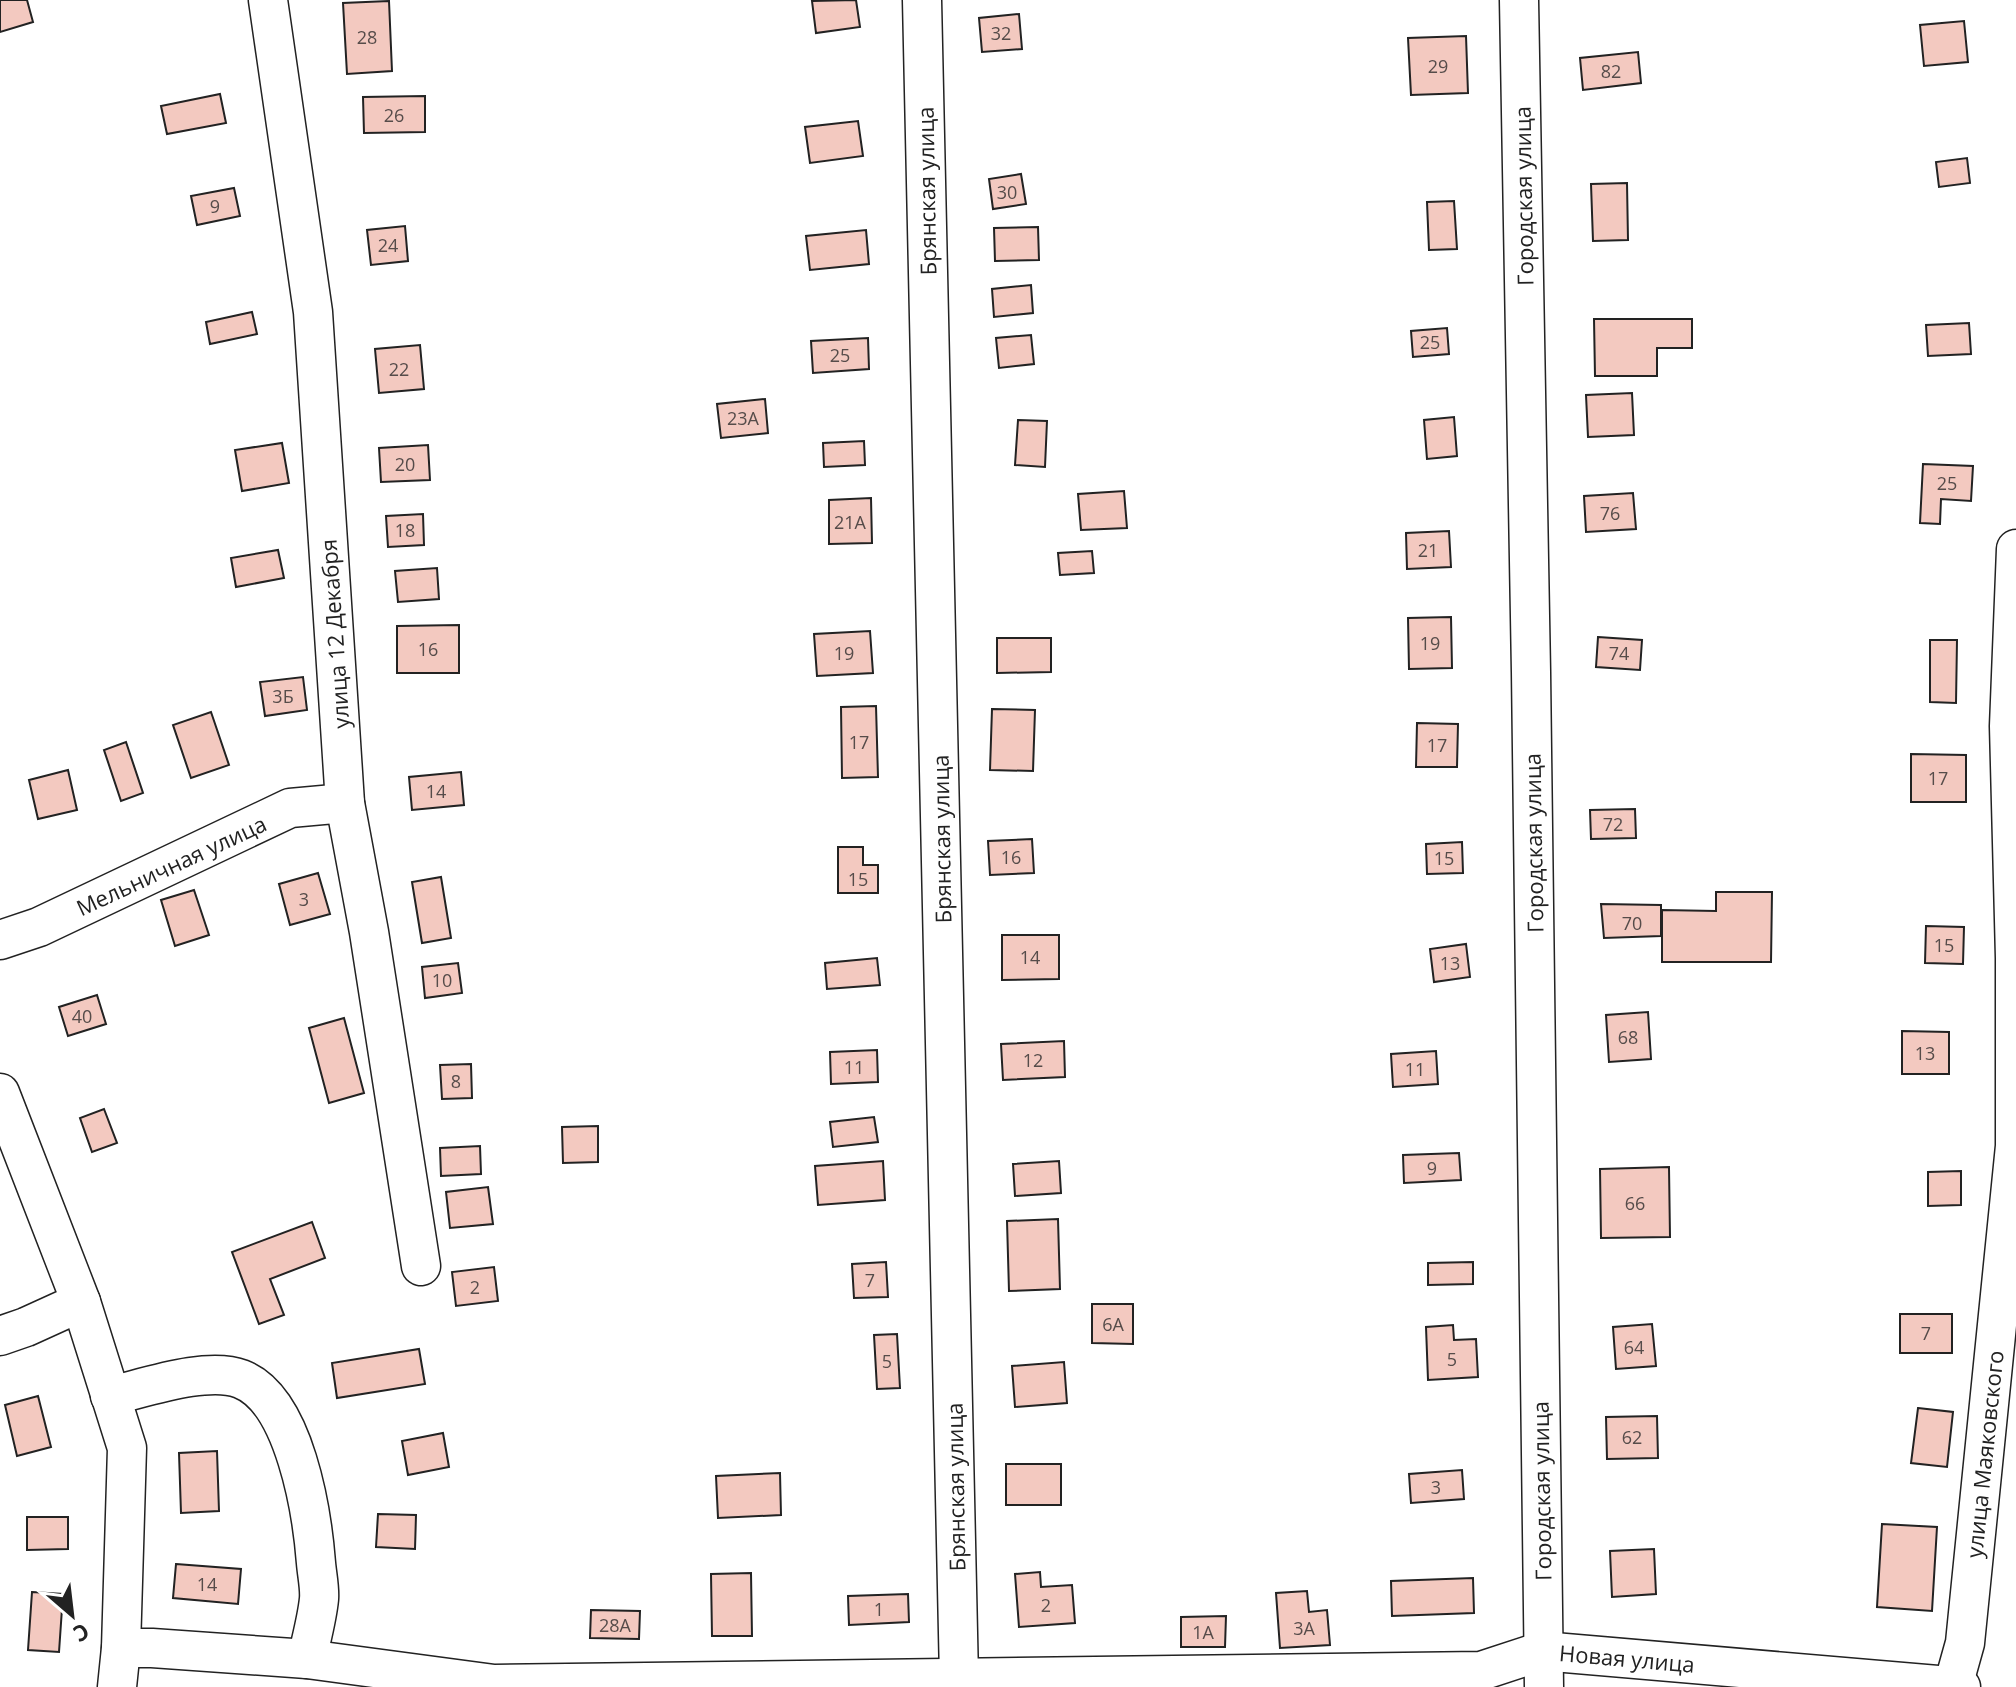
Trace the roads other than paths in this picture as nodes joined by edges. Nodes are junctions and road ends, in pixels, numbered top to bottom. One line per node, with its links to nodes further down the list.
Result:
1 (268, 0): 5 (street, улица 12 Декабря)
2 (922, 0): 15 (street, Брянская улица)
3 (1519, 0): 14 (street, Городская улица)
4 (2016, 549): 16 (street, улица Маяковского)
5 (345, 803): 6 (street, Мельничная улица); 8 (street, улица 12 Декабря)
6 (0, 940)
7 (0, 1093): 9 (street)
8 (421, 1266)
9 (81, 1302): 10 (street); 11 (street)
10 (0, 1336)
11 (110, 1396): 12 (street); 13 (street)
12 (121, 1648): 13 (street); 17 (street)
13 (307, 1659): 15 (street)
14 (1543, 1669): 15 (street, Новая улица); 16 (street, Новая улица)
15 (959, 1678)
16 (1953, 1686): 18 (street, Новая улица)
17 (117, 1687)
18 (1961, 1687)

